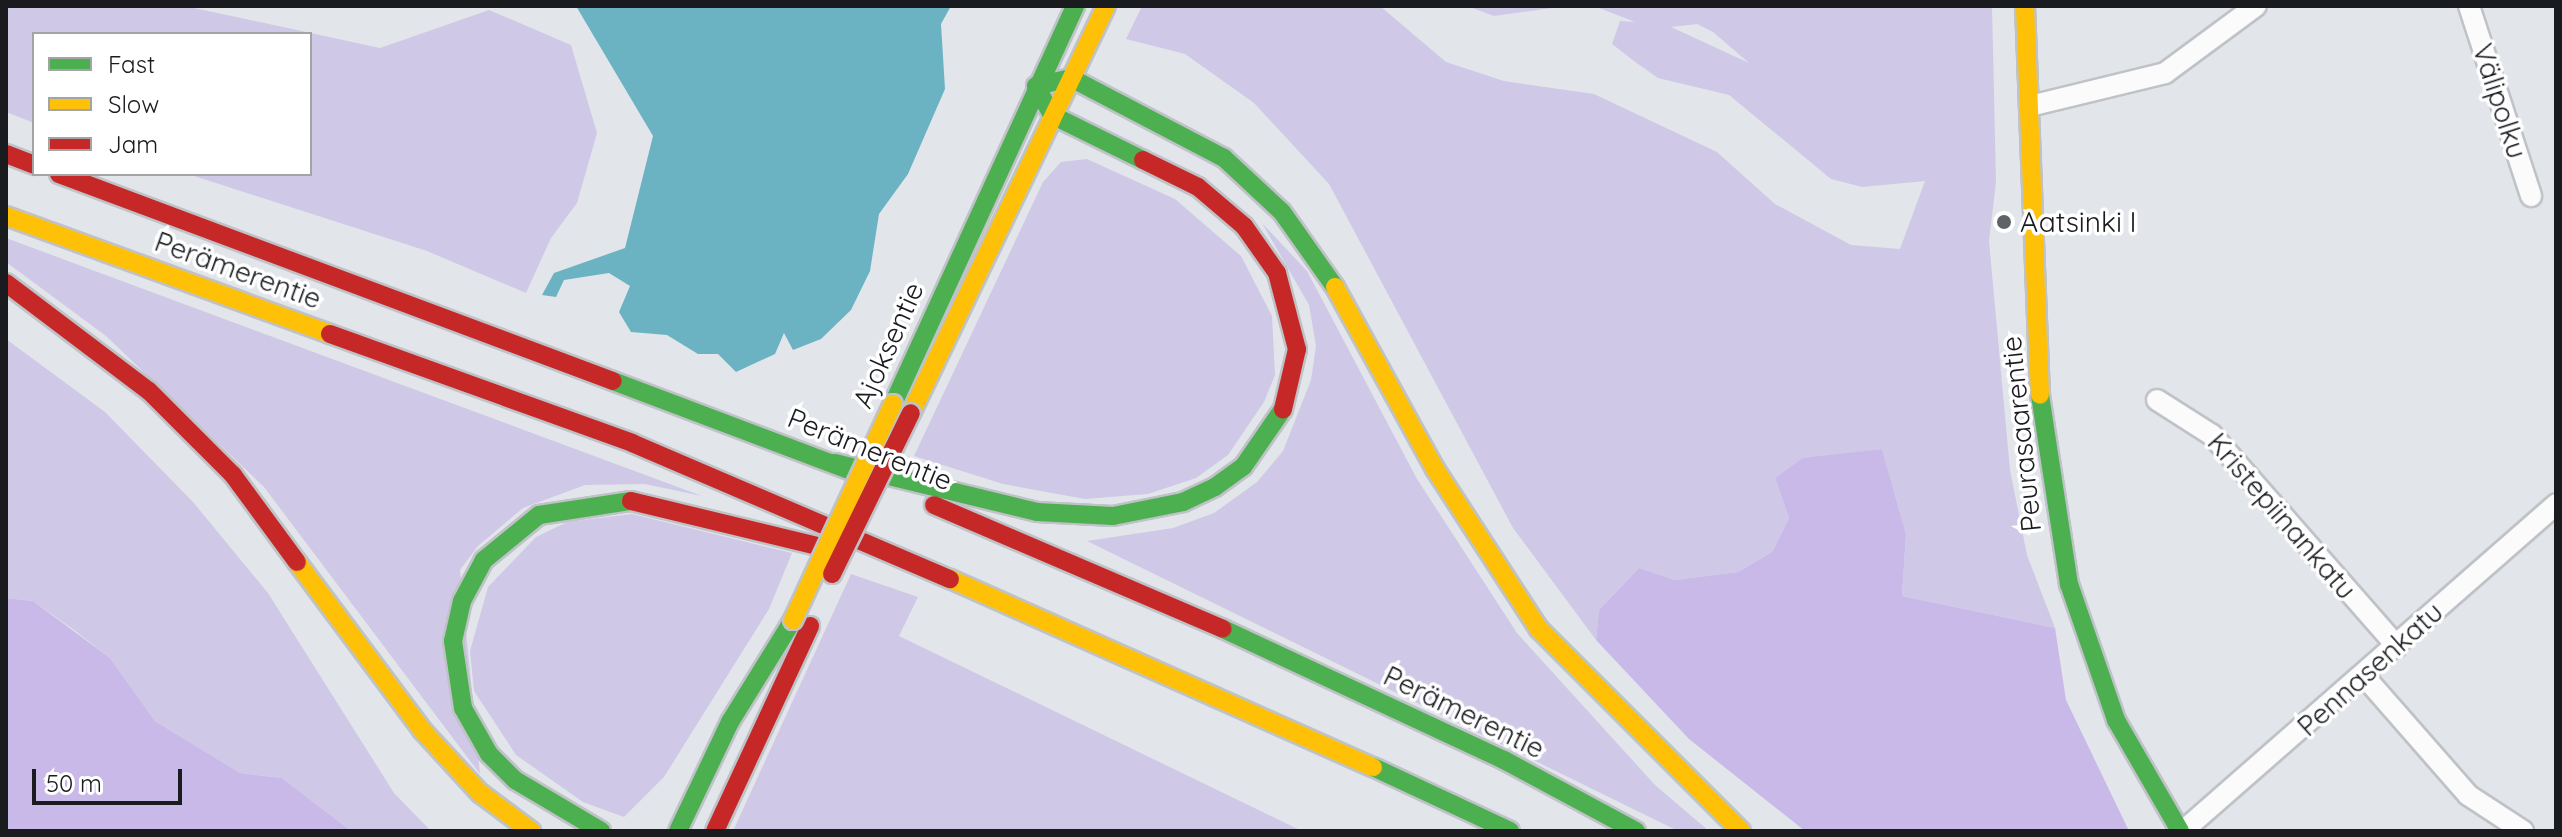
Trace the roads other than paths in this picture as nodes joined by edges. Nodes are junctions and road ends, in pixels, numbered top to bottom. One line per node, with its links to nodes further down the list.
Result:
1 (1075, 6): 7 (main road, Ajoksentie)
2 (1106, 6): 6 (main road, Ajoksentie)
3 (2025, 6): 8 (main road, Peurasaarentie)
4 (2256, 6): 8 (street)
5 (2469, 6): 13 (street, Välipolku)
6 (1071, 78): 7 (main road); 9 (main road, Ajoksentie); 29 (main road)
7 (1036, 86): 9 (main road); 20 (main road, Ajoksentie, bridge)
8 (2030, 106): 30 (main road, Peurasaarentie)
9 (1052, 115): 17 (main road); 20 (main road, Ajoksentie, bridge)
10 (6, 154): 11 (main road)
11 (32, 164)
12 (64, 176): 17 (main road, Perämerentie)
13 (2531, 196)
14 (6, 216): 19 (main road, Perämerentie)
15 (6, 283): 23 (main road)
16 (2157, 400): 21 (street, Kristepiinankatu)
17 (835, 463): 28 (main road, Perämerentie)
18 (2556, 504): 21 (street, Pennasenkatu)
19 (969, 588): 24 (main road); 27 (main road, Perämerentie)
20 (801, 623): 25 (main road, Ajoksentie); 26 (main road, Ajoksentie)
21 (2397, 646): 22 (street, Pennasenkatu)
22 (2364, 676): 30 (street, Pennasenkatu); 31 (street)
23 (531, 831)
24 (601, 831)
25 (678, 831)
26 (715, 831)
27 (1510, 831)
28 (1636, 831)
29 (1741, 831)
30 (2181, 831)
31 (2523, 831)

